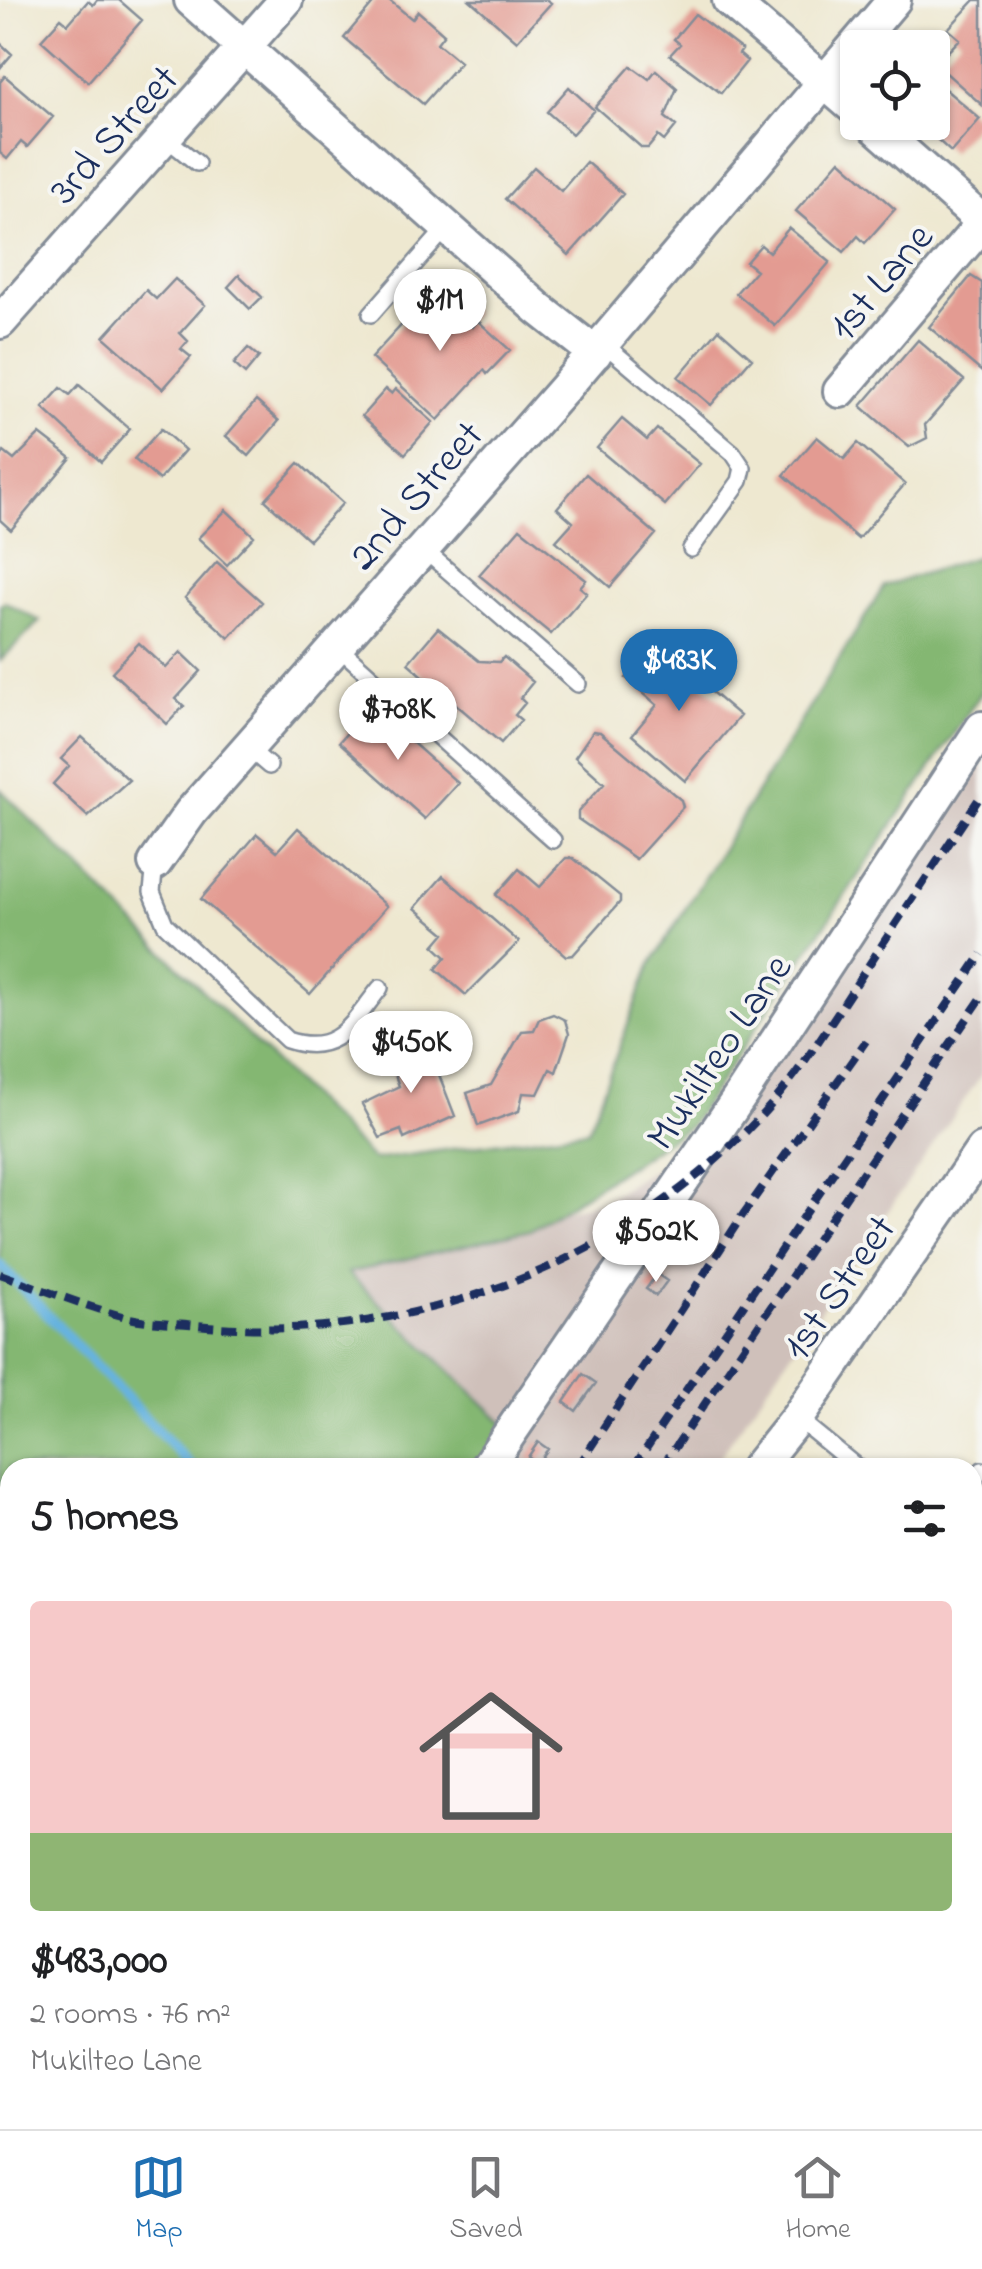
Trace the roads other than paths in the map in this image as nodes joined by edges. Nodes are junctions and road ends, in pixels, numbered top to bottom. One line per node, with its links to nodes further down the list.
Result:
1 (191, 0): 5 (street)
2 (286, 0): 5 (street, 3rd Street)
3 (729, 0): 6 (street)
4 (894, 0): 6 (street, 2nd Street)
5 (244, 48): 8 (street, 3rd Street); 12 (street)
6 (823, 81): 7 (street); 15 (street, 2nd Street)
7 (840, 96)
8 (166, 138): 10 (lane); 14 (street, 3rd Street)
9 (890, 140): 11 (street)
10 (198, 163)
11 (982, 222): 16 (street, 1st Lane)
12 (447, 227): 13 (lane); 15 (street)
13 (371, 314)
14 (0, 322)
15 (599, 348): 17 (street, 2nd Street); 18 (lane)
16 (840, 392)
17 (422, 548): 19 (street, 2nd Street); 20 (lane)
18 (690, 549)
19 (338, 646): 22 (lane); 23 (street, 2nd Street)
20 (578, 684)
21 (982, 728): 27 (street, Mukilteo Lane)
22 (553, 840)
23 (155, 863): 24 (lane)
24 (380, 988)
25 (982, 1150): 26 (street, 1st Street)
26 (797, 1418): 28 (street, 1st Street); 29 (lane)
27 (493, 1458)
28 (766, 1458)
29 (846, 1458)

